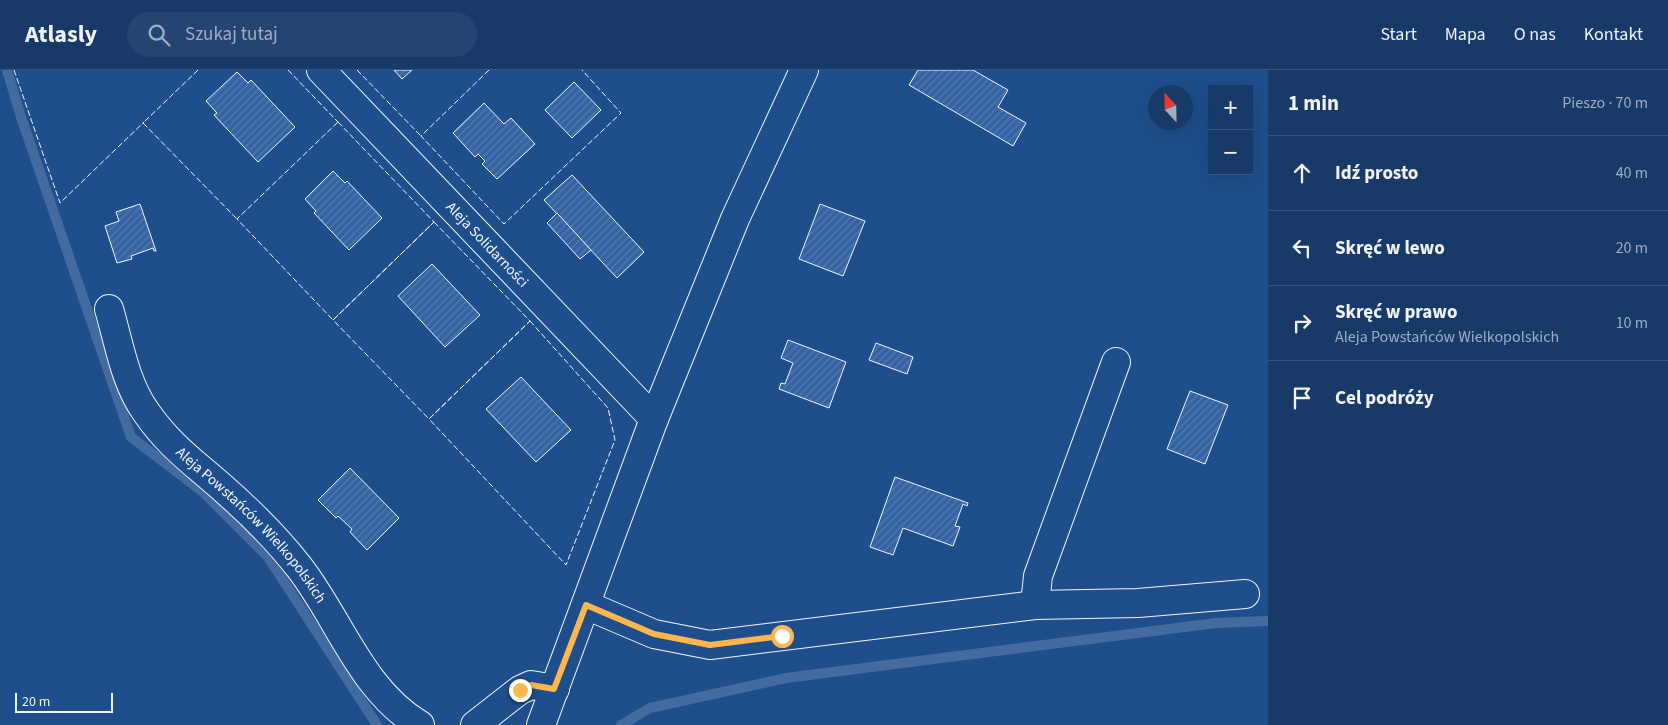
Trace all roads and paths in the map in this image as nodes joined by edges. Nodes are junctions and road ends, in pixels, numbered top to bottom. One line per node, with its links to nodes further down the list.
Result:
1 (321, 70): 5 (street, Aleja Solidarności)
2 (804, 70): 5 (street)
3 (109, 309): 10 (street, Aleja Powstańców Wielkopolskich)
4 (1116, 362): 8 (street)
5 (654, 419): 7 (street)
6 (1246, 594): 8 (street)
7 (586, 605): 8 (street); 9 (street)
8 (1035, 605)
9 (554, 689): 11 (street); 12 (street)
10 (420, 725)
11 (476, 725)
12 (541, 725)

